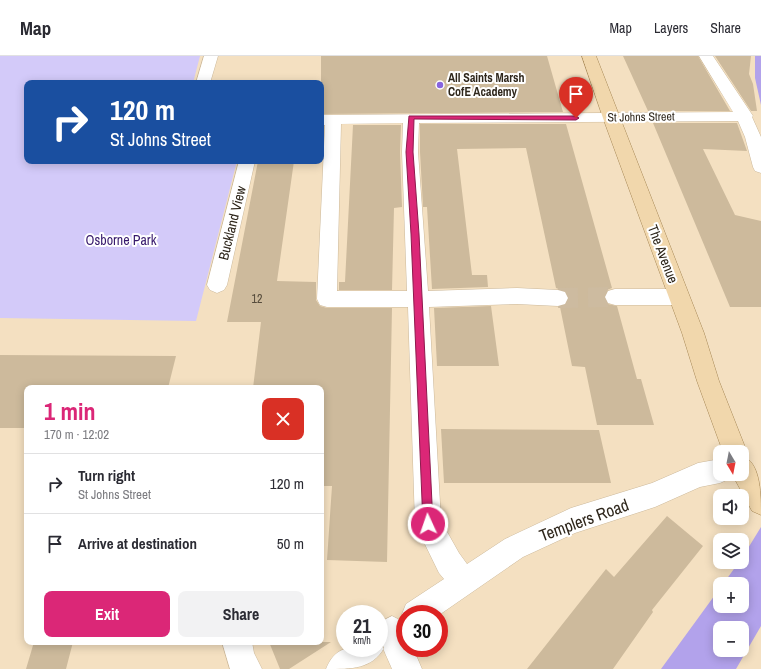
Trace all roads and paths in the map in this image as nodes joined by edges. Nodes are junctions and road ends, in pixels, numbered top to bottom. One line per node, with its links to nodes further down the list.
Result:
1 (211, 56): 4 (street)
2 (589, 56): 7 (main road, The Avenue)
3 (706, 56): 5 (street)
4 (204, 80)
5 (745, 116): 7 (street, St Johns Street); 10 (street)
6 (411, 118): 7 (street, St Johns Street); 8 (street, St Johns Street); 15 (street)
7 (611, 118): 13 (main road, The Avenue)
8 (327, 120): 15 (street)
9 (246, 164): 11 (street, Buckland View)
10 (761, 167)
11 (216, 284)
12 (615, 297): 13 (street)
13 (679, 297): 16 (main road, The Avenue)
14 (558, 298): 15 (street)
15 (418, 299): 20 (street)
16 (733, 445)
17 (713, 472): 20 (street, Templers Road)
18 (749, 480): 19 (main road)
19 (761, 501)
20 (463, 581): 21 (street, Templers Road)
21 (429, 605)
22 (392, 631): 27 (street)
23 (238, 645): 25 (street)
24 (357, 657): 26 (street)
25 (247, 669)
26 (341, 669)
27 (407, 669)

